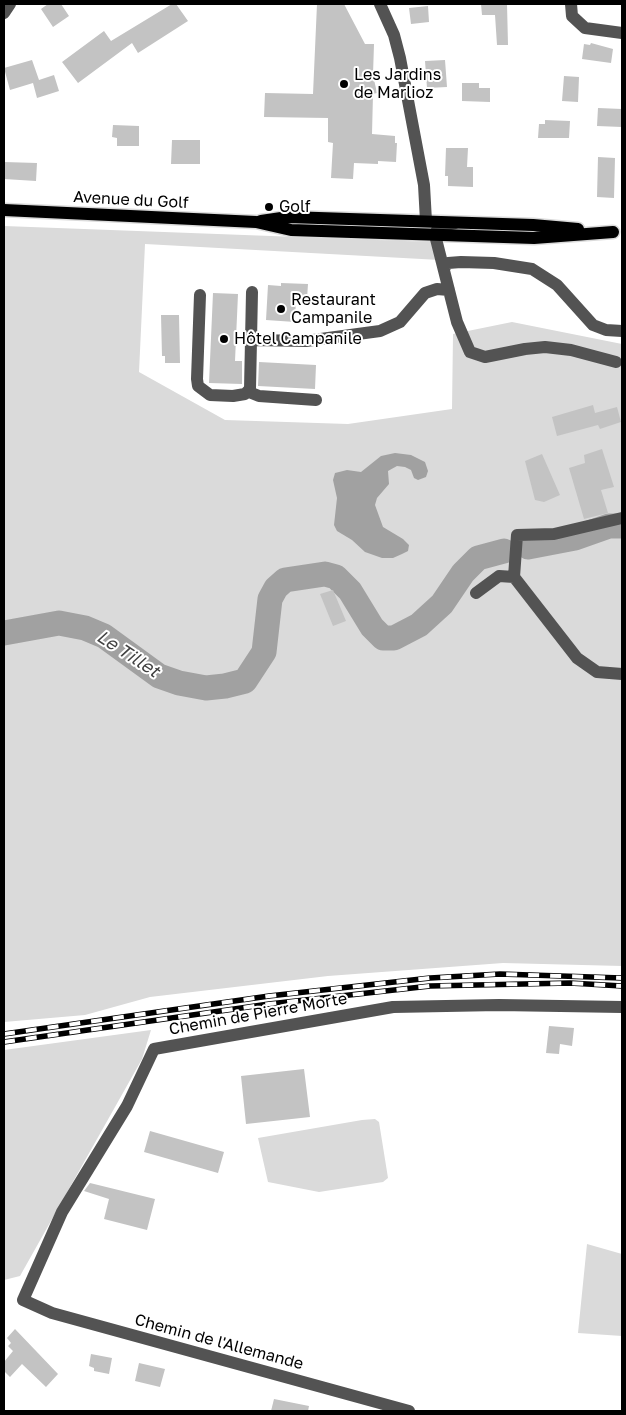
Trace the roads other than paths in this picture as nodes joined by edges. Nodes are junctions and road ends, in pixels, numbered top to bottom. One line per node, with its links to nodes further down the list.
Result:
1 (10, 4): 4 (street)
2 (380, 4): 7 (street)
3 (571, 4): 5 (street)
4 (4, 13)
5 (622, 33)
6 (4, 210): 8 (main road, Avenue du Golf)
7 (426, 221): 8 (main road); 9 (main road)
8 (256, 222): 11 (main road)
9 (457, 222): 10 (main road); 11 (street)
10 (618, 232): 11 (main road)
11 (436, 235): 12 (street)
12 (444, 268): 13 (street); 16 (street)
13 (449, 290): 17 (street); 18 (street)
14 (252, 292): 17 (street)
15 (200, 295): 19 (street)
16 (622, 331)
17 (253, 340): 19 (street)
18 (616, 362)
19 (248, 392): 20 (street)
20 (316, 400)
21 (622, 518): 22 (street)
22 (514, 577): 23 (street); 24 (street)
23 (476, 593)
24 (622, 674)
25 (622, 1007): 26 (street, Chemin de Pierre Morte)
26 (23, 1300): 27 (street, Chemin de l'Allemande)
27 (409, 1411)

